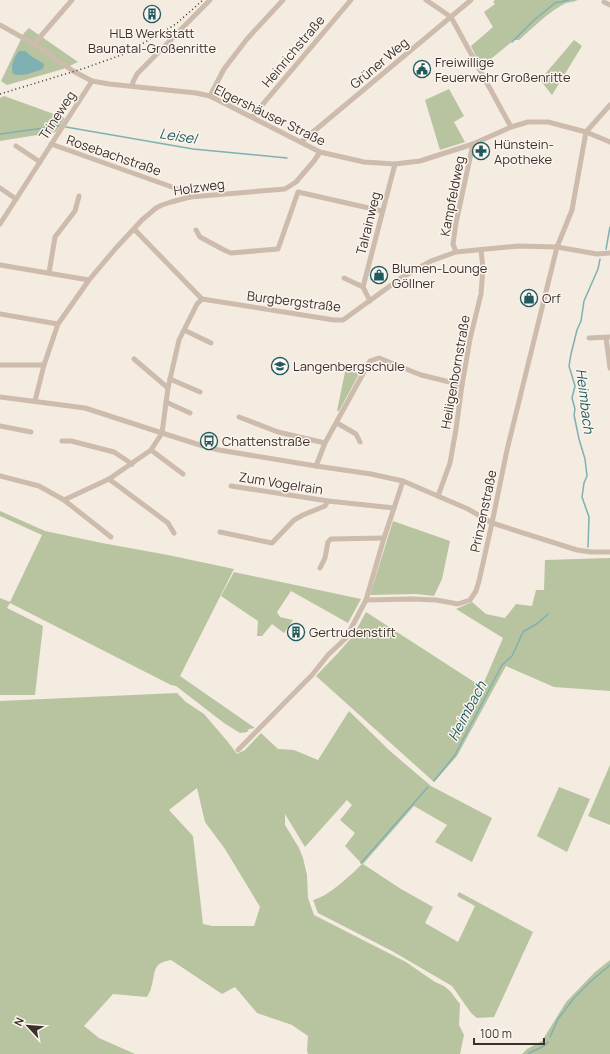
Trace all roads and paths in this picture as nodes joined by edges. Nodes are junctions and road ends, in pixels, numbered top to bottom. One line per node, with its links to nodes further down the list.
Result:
1 (72, 0): 11 (street)
2 (210, 0): 13 (street)
3 (283, 0): 14 (street)
4 (351, 0): 16 (street, Heinrichstraße)
5 (471, 0): 9 (street, Grüner Weg)
6 (428, 1): 9 (street)
7 (604, 2): 8 (street)
8 (610, 5)
9 (451, 17): 17 (street); 19 (street, Grüner Weg)
10 (0, 25): 11 (street, Elgershäuser Straße)
11 (34, 44): 12 (street, Elgershäuser Straße)
12 (92, 80): 13 (street, Elgershäuser Straße); 21 (street, Trineweg)
13 (132, 86): 14 (street, Elgershäuser Straße)
14 (210, 96): 16 (street, Elgershäuser Straße)
15 (610, 105): 18 (street)
16 (252, 117): 19 (street, Elgershäuser Straße)
17 (511, 127): 18 (street, Elgershäuser Straße); 22 (street, Elgershäuser Straße)
18 (586, 132): 20 (street, Elgershäuser Straße); 37 (street, Prinzenstraße)
19 (301, 142): 24 (street, Elgershäuser Straße)
20 (610, 142)
21 (51, 144): 25 (street, Trineweg); 31 (street, Rosebachstraße)
22 (473, 144): 26 (street, Elgershäuser Straße); 39 (street, Kampfeldweg)
23 (16, 146): 25 (street)
24 (320, 152): 26 (street, Elgershäuser Straße); 27 (street, Holzweg)
25 (40, 162): 32 (street, Trineweg)
26 (395, 164): 33 (street, Talrainweg)
27 (296, 182): 29 (street); 31 (street, Holzweg)
28 (0, 188): 32 (street)
29 (298, 192): 33 (street); 36 (street)
30 (79, 196): 42 (street)
31 (190, 197): 35 (street, Holzweg)
32 (16, 199): 34 (street, Trineweg)
33 (382, 211): 45 (street, Talrainweg)
34 (0, 224)
35 (134, 229): 44 (street, Holzweg); 46 (street)
36 (196, 230)
37 (557, 247): 38 (street, Burgbergstraße); 40 (street, Burgbergstraße); 86 (street, Prinzenstraße)
38 (481, 250): 39 (street, Burgbergstraße); 59 (street, Heiligenbornstraße)
39 (456, 252): 47 (street, Burgbergstraße)
40 (610, 253)
41 (0, 265): 42 (street)
42 (49, 273): 44 (street)
43 (344, 278): 45 (street)
44 (89, 280): 49 (street, Holzweg)
45 (363, 287): 47 (street)
46 (202, 299): 47 (street, Burgbergstraße); 50 (street)
47 (370, 301)
48 (0, 314): 49 (street)
49 (58, 324): 56 (street, Holzweg)
50 (184, 330): 53 (street); 58 (street)
51 (608, 337): 52 (street); 57 (street)
52 (589, 338)
53 (211, 343)
54 (134, 359): 60 (street)
55 (0, 365): 56 (street)
56 (44, 365): 63 (street, Holzweg)
57 (610, 368)
58 (170, 379): 60 (street); 61 (street)
59 (462, 385): 67 (street); 82 (street, Heiligenbornstraße)
60 (168, 388): 64 (street)
61 (200, 392)
62 (0, 397): 63 (street)
63 (36, 401): 70 (street)
64 (166, 402): 65 (street); 70 (street)
65 (190, 413)
66 (239, 417): 73 (street)
67 (337, 423): 72 (street); 73 (street)
68 (0, 426): 69 (street)
69 (31, 432)
70 (162, 434): 74 (street); 76 (street)
71 (62, 441): 75 (street)
72 (360, 442)
73 (325, 443): 76 (street)
74 (151, 450): 75 (street); 77 (street)
75 (132, 464): 79 (street)
76 (316, 466): 80 (street)
77 (183, 474)
78 (0, 476): 83 (street)
79 (109, 479): 83 (street); 88 (street)
80 (403, 481): 82 (street); 85 (street)
81 (231, 486): 84 (street, Zum Vogelrain)
82 (438, 496): 86 (street)
83 (64, 500): 89 (street)
84 (328, 502): 85 (street, Zum Vogelrain); 87 (street, Zum Vogelrain)
85 (394, 508): 90 (street)
86 (492, 523): 91 (street); 93 (street, Prinzenstraße)
87 (220, 532)
88 (174, 533)
89 (111, 537)
90 (384, 538): 92 (street); 93 (street)
91 (610, 552)
92 (320, 568)
93 (366, 600): 94 (street)
94 (238, 750)

